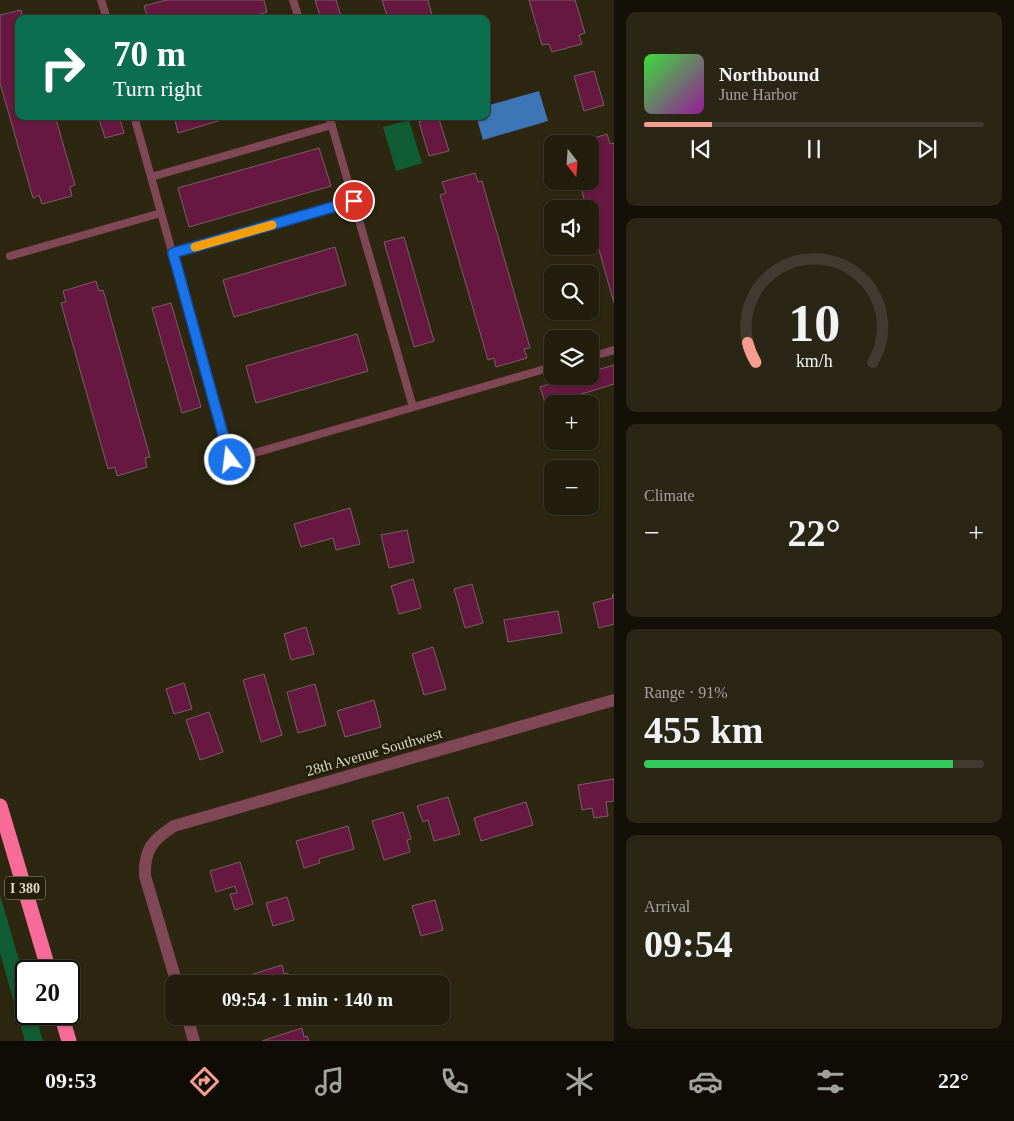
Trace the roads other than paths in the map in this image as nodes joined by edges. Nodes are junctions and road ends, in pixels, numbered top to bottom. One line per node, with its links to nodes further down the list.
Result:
1 (101, 0): 3 (lane)
2 (293, 0): 4 (lane)
3 (106, 15)
4 (298, 15)
5 (135, 120): 8 (lane)
6 (330, 120): 7 (lane)
7 (332, 126): 8 (lane); 9 (lane)
8 (151, 177): 10 (lane)
9 (354, 201): 11 (lane); 16 (lane)
10 (161, 213): 11 (lane); 12 (lane)
11 (173, 253): 16 (lane)
12 (10, 256)
13 (614, 350): 14 (lane)
14 (599, 354)
15 (544, 369): 16 (lane)
16 (413, 407)
17 (614, 700): 20 (street, 28th Avenue Southwest)
18 (0, 806): 19 (highway, I 380)
19 (46, 960)
20 (174, 975)
21 (65, 1025): 23 (highway)
22 (190, 1025): 24 (street)
23 (69, 1041)
24 (194, 1041)

